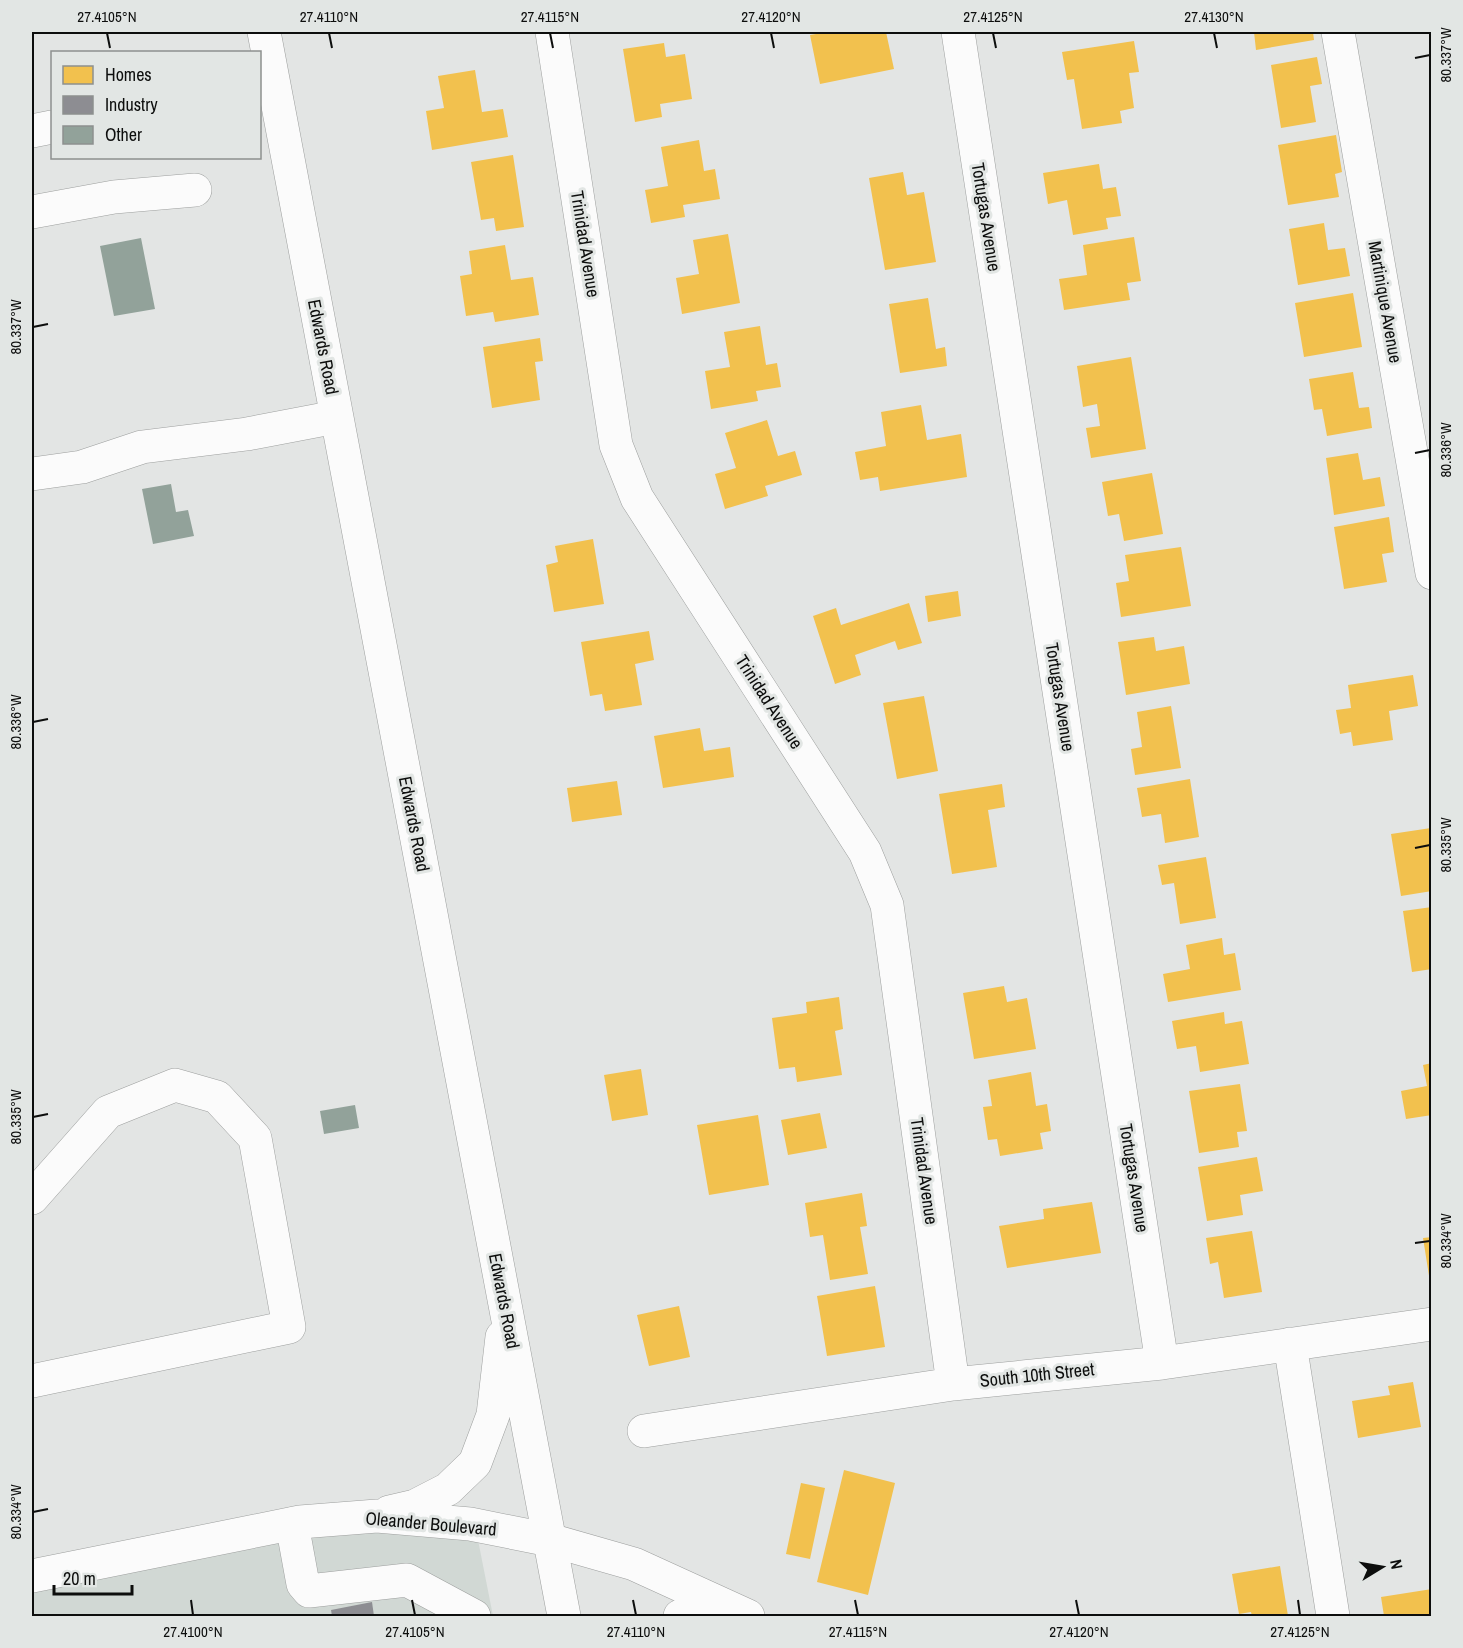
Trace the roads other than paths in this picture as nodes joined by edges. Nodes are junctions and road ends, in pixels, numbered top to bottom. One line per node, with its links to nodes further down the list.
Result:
1 (264, 32): 5 (street, Edwards Road)
2 (552, 32): 19 (street, Trinidad Avenue)
3 (958, 32): 17 (street, Tortugas Avenue)
4 (1338, 32): 12 (street, Martinique Avenue)
5 (266, 89): 10 (street, Edwards Road)
6 (51, 127): 7 (street)
7 (32, 131)
8 (195, 190): 9 (street)
9 (32, 212)
10 (336, 417): 11 (street); 14 (street, Edwards Road)
11 (32, 474)
12 (1431, 573)
13 (32, 1198): 18 (street)
14 (505, 1306): 21 (street); 23 (street, Edwards Road)
15 (1431, 1324): 16 (street, South 10th Street)
16 (1290, 1344): 17 (street, South 10th Street); 30 (street)
17 (1162, 1363): 19 (street, South 10th Street)
18 (32, 1381)
19 (953, 1384): 20 (street, South 10th Street)
20 (644, 1431)
21 (377, 1516): 22 (street, Oleander Boulevard); 23 (street, Oleander Boulevard)
22 (292, 1524): 24 (street, Oleander Boulevard); 26 (street)
23 (550, 1540): 25 (street, Oleander Boulevard); 27 (street, Edwards Road)
24 (32, 1576)
25 (714, 1601): 28 (street); 29 (street, Oleander Boulevard)
26 (474, 1617)
27 (564, 1617)
28 (680, 1617)
29 (748, 1617)
30 (1333, 1617)

